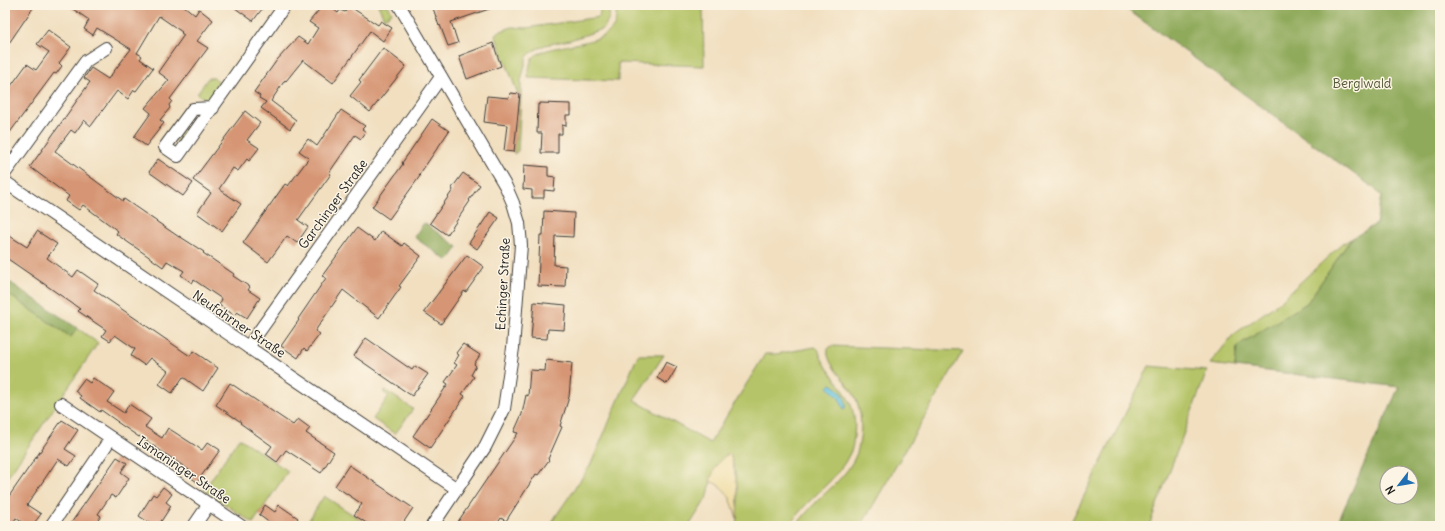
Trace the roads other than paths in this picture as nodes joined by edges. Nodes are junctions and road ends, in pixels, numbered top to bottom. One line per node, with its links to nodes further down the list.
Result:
1 (285, 5): 5 (street)
2 (399, 5): 4 (street, Echinger Straße)
3 (106, 48): 6 (street)
4 (441, 77): 8 (street, Garchinger Straße); 11 (street, Echinger Straße)
5 (213, 108)
6 (5, 173)
7 (5, 182): 8 (street, Neufahrner Straße)
8 (248, 347): 11 (street, Neufahrner Straße)
9 (61, 404): 10 (street, Ismaninger Straße)
10 (111, 438): 12 (street, Ismaninger Straße); 13 (street)
11 (457, 489): 16 (street, Echinger Straße)
12 (209, 504): 14 (street); 15 (street, Ismaninger Straße)
13 (51, 526)
14 (194, 526)
15 (241, 526)
16 (432, 526)

